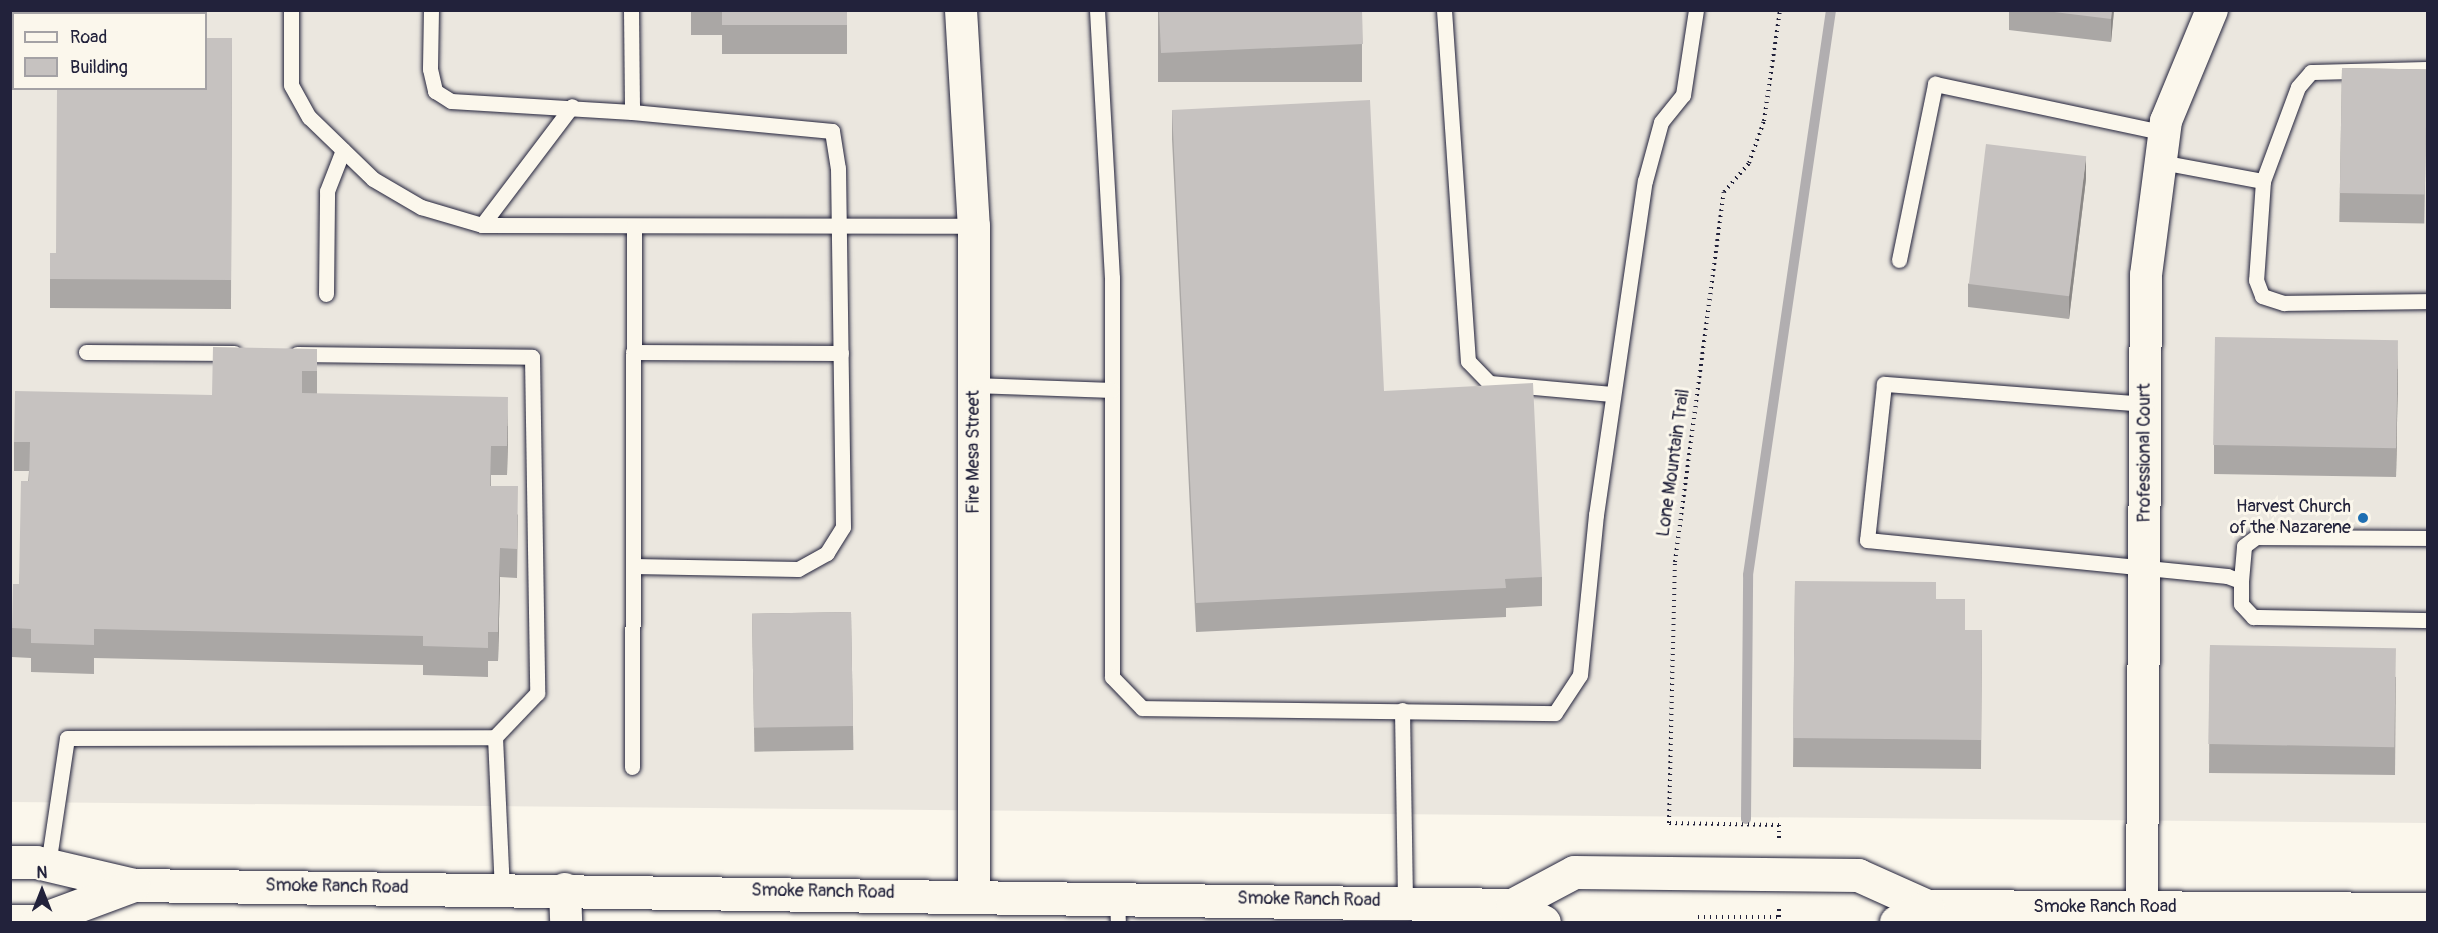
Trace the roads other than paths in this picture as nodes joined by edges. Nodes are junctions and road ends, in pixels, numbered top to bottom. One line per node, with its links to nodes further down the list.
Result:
1 (291, 10): 13 (lane)
2 (431, 10): 10 (lane)
3 (631, 10): 11 (lane)
4 (961, 10): 18 (street, Fire Mesa Street)
5 (1097, 10): 28 (lane)
6 (1444, 10): 29 (lane)
7 (1696, 10): 29 (lane)
8 (2212, 10): 12 (street, Professional Court)
9 (2427, 69): 14 (lane)
10 (572, 106): 11 (lane); 15 (lane)
11 (632, 112): 16 (lane)
12 (2163, 148): 14 (lane); 19 (lane); 30 (street, Professional Court)
13 (343, 150): 15 (lane); 20 (lane)
14 (2263, 181): 21 (lane)
15 (482, 225): 17 (lane)
16 (838, 225): 17 (lane); 18 (lane); 24 (lane)
17 (634, 226): 23 (lane)
18 (974, 226): 27 (street, Fire Mesa Street)
19 (1899, 260)
20 (326, 294)
21 (2427, 301)
22 (86, 352): 25 (lane)
23 (633, 352): 24 (lane); 32 (lane)
24 (842, 353): 32 (lane)
25 (250, 354)
26 (274, 354): 37 (lane)
27 (974, 385): 28 (lane); 44 (street, Fire Mesa Street)
28 (1112, 390): 36 (lane)
29 (1613, 394): 36 (lane)
30 (2145, 404): 33 (street, Professional Court); 33 (lane)
31 (2427, 538): 34 (lane)
32 (633, 566): 38 (lane)
33 (2144, 570): 34 (lane); 47 (street, Professional Court)
34 (2241, 581): 35 (lane)
35 (2427, 620)
36 (1402, 710): 45 (lane)
37 (495, 737): 40 (lane); 42 (lane)
38 (632, 767)
39 (10, 862): 40 (main road, Smoke Ranch Road)
40 (48, 865): 41 (main road, Smoke Ranch Road)
41 (134, 885): 42 (main road, Smoke Ranch Road); 51 (main road, Smoke Ranch Road)
42 (502, 889): 43 (main road, Smoke Ranch Road)
43 (565, 889): 44 (main road, Smoke Ranch Road); 52 (street)
44 (974, 894): 49 (main road, Smoke Ranch Road)
45 (1405, 902): 49 (main road, Smoke Ranch Road); 50 (main road, Smoke Ranch Road)
46 (1927, 906): 47 (main road, Smoke Ranch Road); 50 (main road, Smoke Ranch Road); 54 (main road, Smoke Ranch Road)
47 (2142, 906): 48 (main road, Smoke Ranch Road)
48 (2427, 909)
49 (1117, 910)
50 (1512, 914): 53 (main road, Smoke Ranch Road)
51 (10, 921)
52 (566, 922)
53 (1544, 922)
54 (1896, 922)

